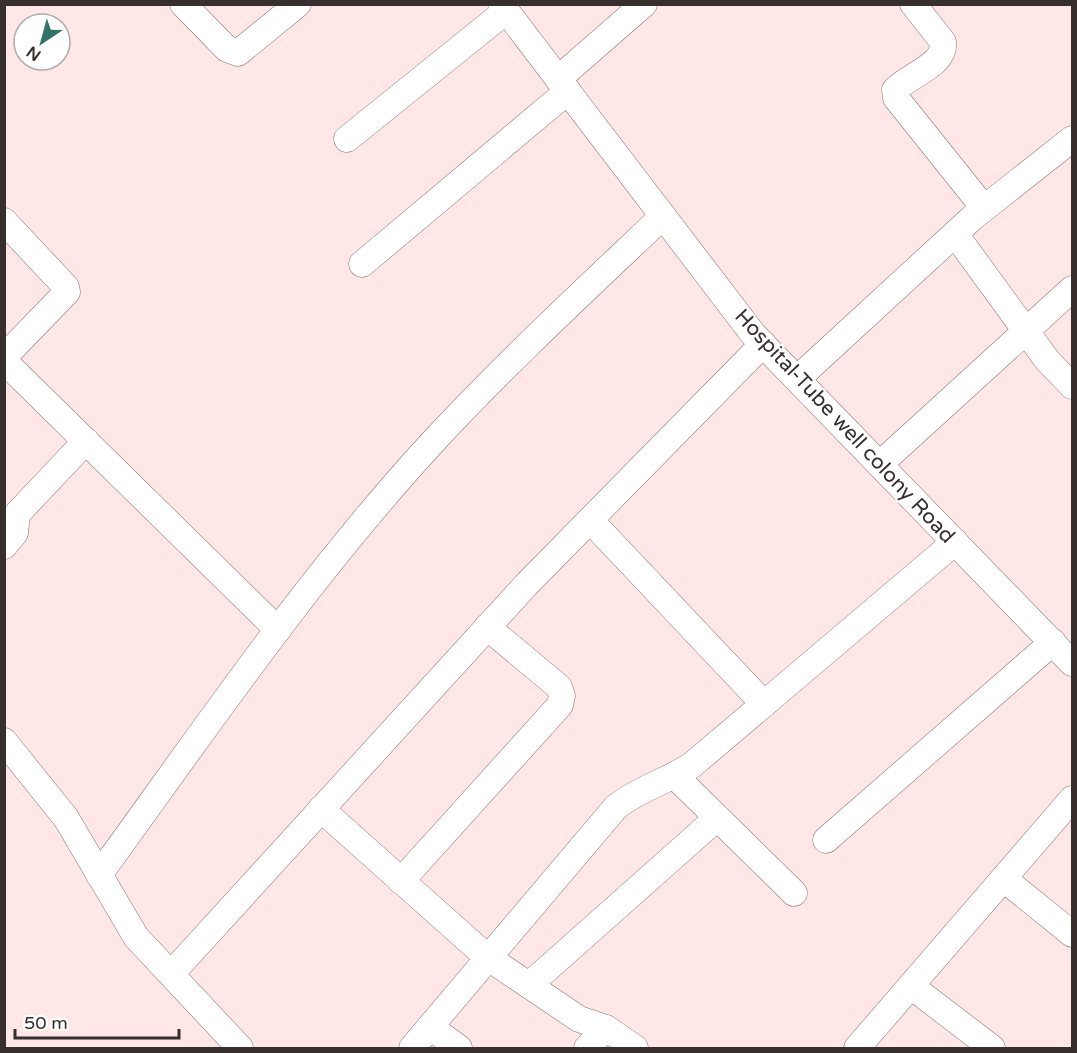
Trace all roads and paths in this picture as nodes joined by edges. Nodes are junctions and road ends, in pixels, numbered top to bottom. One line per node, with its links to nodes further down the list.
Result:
1 (183, 4): 2 (street)
2 (298, 4)
3 (644, 4): 6 (street)
4 (912, 4): 9 (street)
5 (504, 8): 6 (street, Hospital-Tube well colony Road); 7 (street)
6 (563, 85): 10 (street, Hospital-Tube well colony Road); 13 (street)
7 (347, 139)
8 (1072, 139): 9 (street)
9 (984, 208): 12 (street)
10 (663, 216): 16 (street, Hospital-Tube well colony Road); 26 (street)
11 (4, 221): 17 (street)
12 (955, 234): 15 (street); 18 (street)
13 (362, 264)
14 (1072, 289): 15 (street)
15 (1026, 332): 19 (street); 21 (street)
16 (763, 344): 18 (street, Hospital-Tube well colony Road); 22 (street)
17 (4, 359): 20 (street)
18 (797, 379): 21 (street, Hospital-Tube well colony Road)
19 (1072, 386)
20 (86, 441): 24 (street); 26 (street)
21 (879, 464): 23 (street, Hospital-Tube well colony Road)
22 (590, 520): 25 (street); 29 (street)
23 (955, 542): 27 (street, Hospital-Tube well colony Road); 29 (street)
24 (4, 546)
25 (487, 627): 33 (street); 38 (street)
26 (278, 630): 36 (street)
27 (1053, 642): 28 (street, Hospital-Tube well colony Road); 35 (street)
28 (1072, 663)
29 (764, 704): 31 (street)
30 (5, 742): 36 (street)
31 (675, 776): 34 (street); 41 (street)
32 (1072, 799): 37 (street)
33 (321, 809): 38 (street); 42 (street)
34 (717, 818): 39 (street); 43 (street)
35 (826, 840)
36 (99, 876): 42 (street)
37 (1004, 879): 40 (street); 44 (street)
38 (401, 881): 41 (street)
39 (795, 893)
40 (1072, 934)
41 (487, 957): 43 (street); 45 (street)
42 (171, 974): 47 (street)
43 (529, 985): 46 (street)
44 (911, 986): 52 (street); 53 (street)
45 (430, 1027): 48 (street); 49 (street)
46 (606, 1028): 50 (street); 51 (street)
47 (240, 1048)
48 (412, 1048)
49 (459, 1048)
50 (587, 1048)
51 (635, 1048)
52 (857, 1048)
53 (992, 1048)

